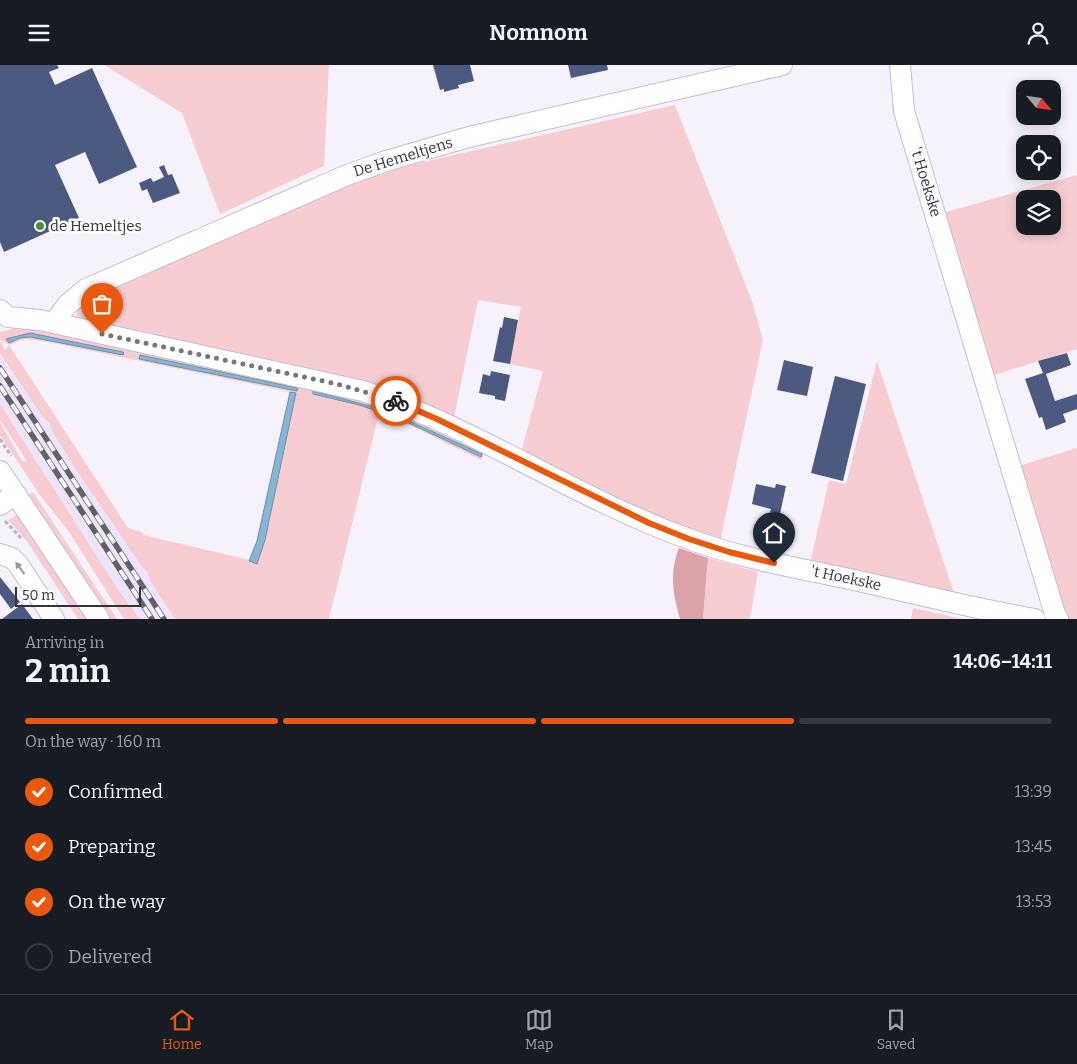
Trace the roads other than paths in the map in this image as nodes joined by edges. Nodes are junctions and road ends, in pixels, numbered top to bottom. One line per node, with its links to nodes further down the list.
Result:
1 (782, 65): 4 (street, De Hemeltjens)
2 (900, 65): 8 (street, 't Hoekske)
3 (4, 313): 4 (street, 't Hoekske)
4 (54, 323): 8 (street, 't Hoekske)
5 (0, 471): 6 (street)
6 (8, 500): 10 (street)
7 (0, 554): 9 (street, one-way to 7)
8 (1047, 618)
9 (54, 619)
10 (99, 619)

